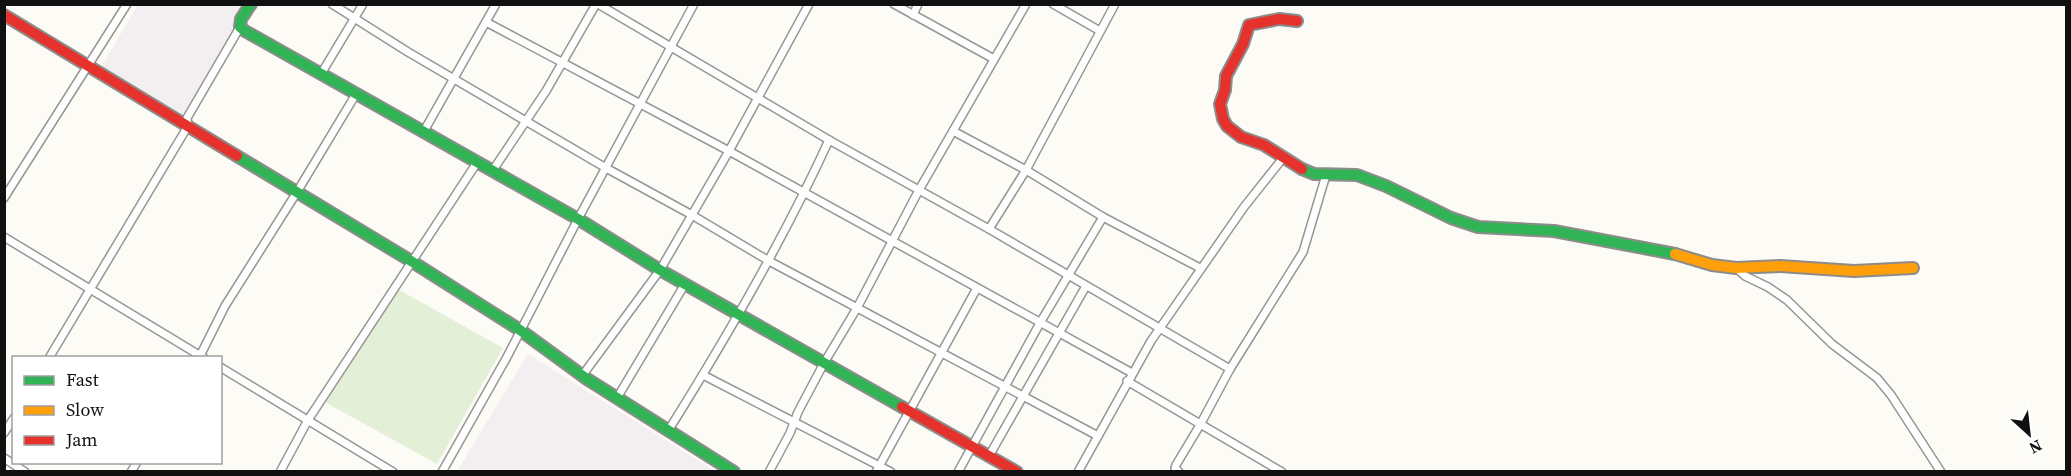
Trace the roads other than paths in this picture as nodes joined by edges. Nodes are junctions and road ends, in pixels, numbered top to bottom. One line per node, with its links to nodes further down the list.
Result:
1 (127, 4): 24 (street)
2 (251, 4): 19 (street)
3 (332, 4): 16 (street)
4 (363, 4): 16 (street)
5 (496, 4): 18 (street)
6 (597, 4): 21 (street); 23 (street)
7 (694, 4): 21 (street)
8 (809, 4): 28 (street)
9 (894, 4): 15 (street)
10 (918, 4): 15 (street)
11 (1026, 4): 22 (street)
12 (1053, 4): 20 (street)
13 (1115, 4): 20 (street)
14 (4, 15): 24 (street)
15 (913, 15): 22 (street)
16 (354, 19): 25 (street); 26 (street)
17 (1297, 21): 36 (street)
18 (486, 22): 23 (street); 26 (street)
19 (240, 27): 25 (street); 31 (street)
20 (1100, 30): 40 (street)
21 (673, 47): 28 (street); 29 (street)
22 (994, 59): 33 (street)
23 (562, 63): 29 (street); 30 (street)
24 (88, 66): 31 (street); 45 (street)
25 (321, 74): 27 (street)
26 (454, 78): 30 (street); 32 (street)
27 (356, 94): 32 (street); 43 (street)
28 (758, 97): 34 (street); 35 (street)
29 (640, 104): 35 (street); 38 (street)
30 (525, 121): 38 (street); 39 (street)
31 (189, 126): 43 (street); 62 (street)
32 (424, 131): 37 (street)
33 (953, 131): 40 (street); 42 (street)
34 (829, 140): 42 (street); 44 (street)
35 (729, 151): 44 (street); 46 (street)
36 (1283, 158): 41 (street); 54 (street)
37 (478, 161): 39 (street); 52 (street)
38 (606, 168): 46 (street); 48 (street)
39 (493, 170): 48 (street)
40 (1026, 170): 47 (street); 49 (street)
41 (1326, 176): 55 (street); 75 (street)
42 (919, 190): 49 (street); 51 (street)
43 (297, 192): 52 (street); 72 (street)
44 (804, 194): 51 (street); 53 (street)
45 (4, 198)
46 (692, 215): 53 (street); 57 (street)
47 (1103, 217): 54 (street); 58 (street)
48 (578, 219): 57 (street); 67 (street)
49 (989, 229): 58 (street)
50 (4, 237): 62 (street)
51 (892, 242): 61 (street); 63 (street)
52 (411, 261): 67 (street); 84 (street)
53 (769, 261): 63 (street); 64 (street)
54 (1200, 268): 66 (street)
55 (1736, 268): 56 (street); 103 (street)
56 (1913, 268)
57 (660, 270): 59 (street); 78 (street)
58 (1069, 276): 60 (street); 65 (street)
59 (685, 284): 64 (street); 82 (street)
60 (1086, 286): 66 (street); 68 (street)
61 (977, 288): 65 (street); 69 (street)
62 (90, 289): 70 (street); 71 (street)
63 (857, 308): 69 (street); 73 (street)
64 (738, 314): 73 (street); 77 (street)
65 (1040, 323): 68 (street); 80 (street)
66 (1159, 329): 75 (street); 76 (street)
67 (520, 330): 78 (street); 94 (street)
68 (1059, 333): 76 (street); 81 (street)
69 (941, 353): 80 (street); 83 (street)
70 (50, 356)
71 (199, 356)
72 (201, 356)
73 (824, 363): 83 (street); 85 (street)
74 (222, 368): 84 (street)
75 (1230, 369): 86 (street)
76 (1132, 373): 79 (street)
77 (703, 375): 85 (street); 87 (street)
78 (582, 376): 82 (street)
79 (1127, 381): 86 (street); 88 (street)
80 (1004, 387): 81 (street); 89 (street)
81 (1023, 396): 88 (street); 90 (street)
82 (617, 398): 87 (street)
83 (909, 410): 89 (street); 91 (street)
84 (308, 420): 92 (street); 93 (street)
85 (794, 422): 91 (street); 96 (street)
86 (1200, 425): 101 (street); 102 (street)
87 (668, 430): 95 (street)
88 (1098, 436): 100 (street)
89 (973, 446): 90 (street); 98 (street)
90 (989, 456): 99 (street)
91 (877, 469): 97 (street)
92 (280, 471)
93 (393, 471)
94 (442, 471)
95 (734, 471)
96 (769, 471)
97 (891, 471)
98 (958, 471)
99 (1017, 471)
100 (1078, 471)
101 (1179, 471)
102 (1281, 471)
103 (1941, 471)

